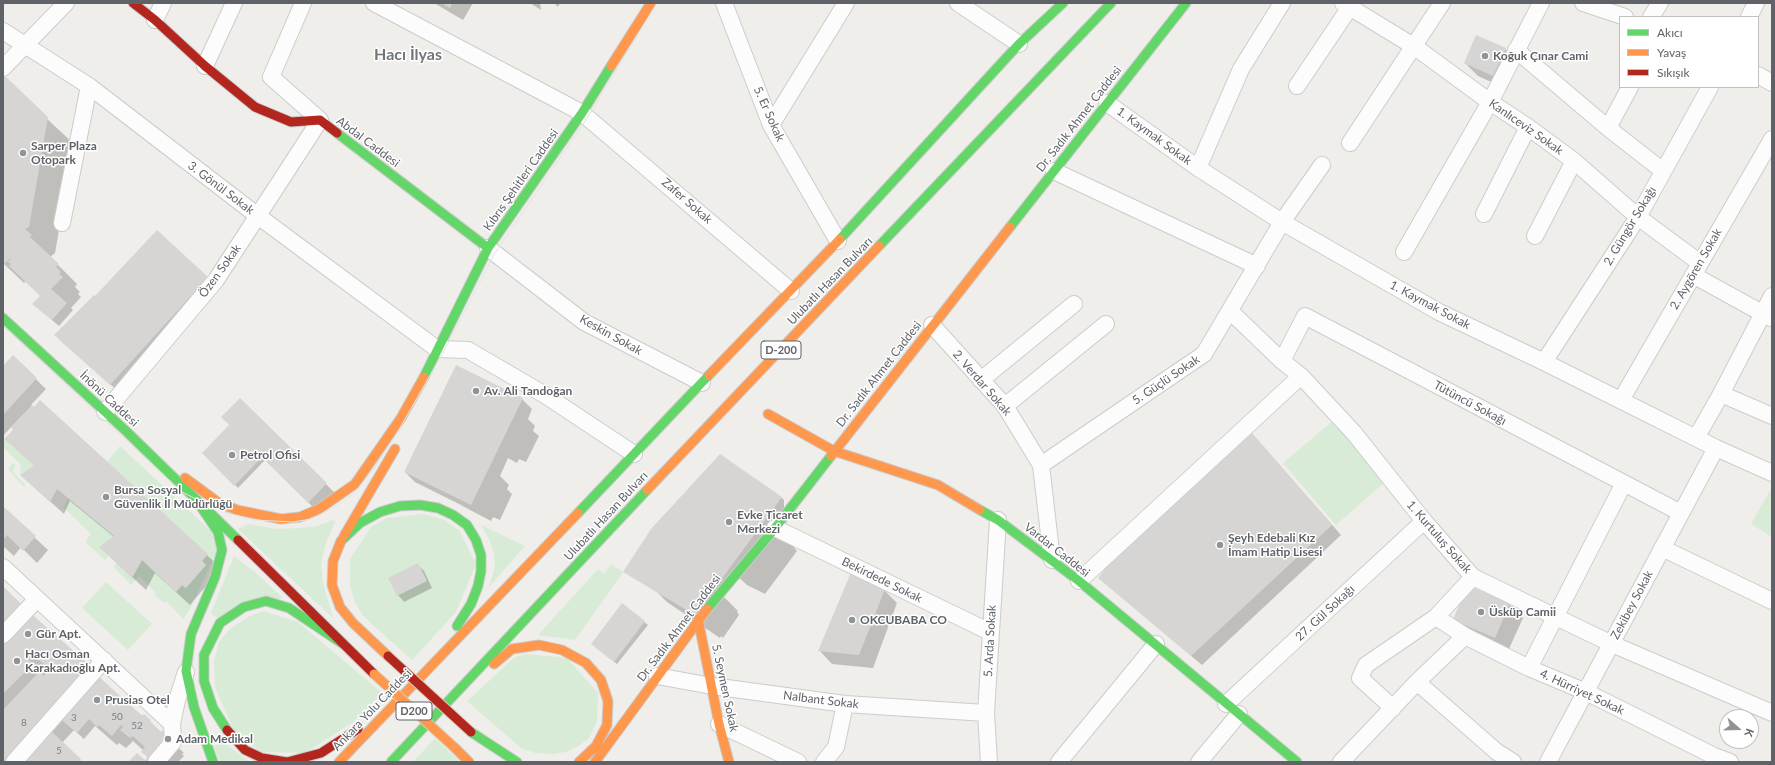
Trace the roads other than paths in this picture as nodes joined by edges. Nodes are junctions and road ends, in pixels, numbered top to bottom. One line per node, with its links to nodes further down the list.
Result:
1 (66, 3): 27 (street)
2 (133, 3): 24 (main road, Abdal Caddesi)
3 (163, 3): 24 (street)
4 (234, 3): 30 (street)
5 (303, 3): 41 (street)
6 (374, 3): 40 (street, Zafer Sokak)
7 (651, 3): 40 (main road, Kıbrıs Şehitleri Caddesi)
8 (724, 3): 42 (street, 5. Er Sokak)
9 (846, 3): 42 (street)
10 (958, 3): 26 (street)
11 (1063, 3): 26 (main road, Ulubatlı Hasan Bulvarı / D-200)
12 (1111, 3): 123 (main road, Ulubatlı Hasan Bulvarı / D-200)
13 (1186, 3): 38 (main road, Dr. Sadık Ahmet Caddesi)
14 (1282, 3): 50 (street)
15 (1442, 3): 28 (street)
16 (1540, 3): 29 (street)
17 (1583, 3): 21 (street)
18 (1660, 3): 22 (street)
19 (1756, 3): 23 (street)
20 (1346, 5): 28 (street, Kanlıceviz Sokak); 35 (street)
21 (1622, 16)
22 (1652, 16)
23 (1750, 16)
24 (155, 20): 30 (main road, Abdal Caddesi)
25 (3, 31): 27 (street, 3. Gönül Sokak)
26 (1019, 44): 59 (main road, Ulubatlı Hasan Bulvarı / D-200)
27 (25, 46): 31 (street); 34 (street, 3. Gönül Sokak)
28 (1415, 47): 39 (street, Kanlıceviz Sokak); 46 (street)
29 (1516, 50): 39 (street); 44 (street)
30 (205, 66): 41 (main road, Abdal Caddesi)
31 (3, 68)
32 (1759, 76): 33 (street)
33 (1772, 83)
34 (89, 86): 54 (street, 3. Gönül Sokak); 56 (street)
35 (1297, 86)
36 (1629, 88): 44 (street)
37 (1709, 88): 52 (street, 2. Güngör Sokağı)
38 (1107, 102): 50 (street, 1. Kaymak Sokak); 51 (main road, Dr. Sadık Ahmet Caddesi)
39 (1490, 102): 43 (street, Kanlıceviz Sokak); 61 (street)
40 (582, 113): 60 (main road, Kıbrıs Şehitleri Caddesi); 64 (street, Zafer Sokak)
41 (320, 120): 54 (street, Özen Sokak); 60 (main road, Abdal Caddesi)
42 (771, 125): 59 (street, 5. Er Sokak)
43 (1528, 127): 47 (street, Kanlıceviz Sokak); 53 (street)
44 (1608, 128): 52 (street)
45 (1772, 139): 48 (street, 2. Aygören Sokak)
46 (1350, 143)
47 (1574, 161): 55 (street, Kanlıceviz Sokak); 58 (street)
48 (1767, 161): 63 (street, 2. Aygören Sokak)
49 (1322, 165): 57 (street, 5. Güçlü Sokak)
50 (1198, 168): 57 (street, 1. Kaymak Sokak)
51 (1054, 170): 62 (street); 70 (main road, Dr. Sadık Ahmet Caddesi)
52 (1663, 171): 55 (street, 2. Güngör Sokağı)
53 (1484, 214)
54 (258, 216): 72 (street, 3. Gönül Sokak); 82 (street, Özen Sokak)
55 (1638, 217): 63 (street, Kanlıceviz Sokak); 74 (street, 2. Güngör Sokağı)
56 (62, 222)
57 (1282, 222): 62 (street, 5. Güçlü Sokak); 74 (street, 1. Kaymak Sokak)
58 (1535, 236)
59 (838, 241): 64 (main road, Ulubatlı Hasan Bulvarı / D-200)
60 (488, 248): 72 (main road, Kıbrıs Şehitleri Caddesi); 78 (street, Keskin Sokak)
61 (1404, 252)
62 (1257, 266): 67 (street, 5. Güçlü Sokak)
63 (1696, 269): 68 (street, Kanlıceviz Sokak); 80 (street, 2. Aygören Sokak)
64 (791, 291): 78 (main road, Ulubatlı Hasan Bulvarı / D-200)
65 (1772, 296): 68 (street)
66 (1074, 304): 77 (street)
67 (1230, 311): 73 (street, 1. Kurtuluş Sokak); 90 (street, 5. Güçlü Sokak)
68 (1767, 316): 79 (street)
69 (1106, 324): 81 (street)
70 (932, 325): 77 (street, 2. Verdar Sokak); 88 (main road, Dr. Sadık Ahmet Caddesi)
71 (6, 326): 82 (main road, İnönü Caddesi)
72 (438, 349): 76 (main road, Kıbrıs Şehitleri Caddesi); 89 (street)
73 (1282, 361): 75 (street, 1. Kurtuluş Sokak); 92 (street, Tütüncü Sokağı)
74 (1544, 362): 80 (street, 1. Kaymak Sokak)
75 (1301, 376): 96 (street, 1. Kurtuluş Sokak); 103 (street)
76 (423, 379): 85 (main road); 98 (main road)
77 (981, 380): 81 (street, 2. Verdar Sokak)
78 (702, 383): 89 (main road, Ulubatlı Hasan Bulvarı / D-200)
79 (1721, 394): 84 (street); 86 (street)
80 (1621, 400): 86 (street, 1. Kaymak Sokak)
81 (1005, 406): 90 (street, 2. Verdar Sokak)
82 (105, 412): 85 (main road, İnönü Caddesi)
83 (768, 414): 88 (main road, Vardar Caddesi)
84 (1772, 416)
85 (126, 431): 93 (main road, İnönü Caddesi)
86 (1696, 438): 87 (street, 1. Kaymak Sokak)
87 (1716, 448): 91 (street, 1. Kaymak Sokak); 94 (street, Zekibey Sokak)
88 (834, 451): 95 (main road, Vardar Caddesi); 97 (main road, Dr. Sadık Ahmet Caddesi)
89 (634, 454): 118 (main road, Ulubatlı Hasan Bulvarı / D-200)
90 (1041, 465): 100 (street, 2. Verdar Sokak)
91 (1772, 473)
92 (1624, 483): 94 (street, Tütüncü Sokağı); 107 (street)
93 (197, 501): 112 (main road); 117 (main road)
94 (1681, 513): 99 (street, Zekibey Sokak)
95 (998, 520): 100 (main road, Vardar Caddesi); 109 (street, 5. Arda Sokak)
96 (1424, 521): 102 (street, 1. Kurtuluş Sokak); 127 (street, 27. Gül Sokağı)
97 (775, 528): 108 (main road, Dr. Sadık Ahmet Caddesi); 109 (street, Bekirdede Sokak)
98 (341, 541): 118 (main road); 133 (main road, bridge)
99 (1662, 548): 105 (street); 114 (street, Zekibey Sokak)
100 (1052, 560): 103 (main road, Vardar Caddesi)
101 (3, 567): 104 (street)
102 (1473, 577): 106 (street); 107 (street, 1. Kurtuluş Sokak)
103 (1079, 581): 113 (main road, Vardar Caddesi)
104 (38, 599): 110 (street); 115 (street)
105 (1772, 601)
106 (1436, 617): 111 (street, 4. Hürriyet Sokak); 126 (street)
107 (1554, 617): 114 (street, 1. Kurtuluş Sokak); 116 (street)
108 (698, 619): 119 (main road, Dr. Sadık Ahmet Caddesi); 121 (main road, 5. Seymen Sokak)
109 (990, 632): 128 (street, 5. Arda Sokak)
110 (3, 635)
111 (1464, 636): 116 (street, 4. Hürriyet Sokak); 120 (street)
112 (343, 644): 125 (main road); 141 (main road, D200, bridge)
113 (1156, 644): 127 (main road, Vardar Caddesi); 149 (street)
114 (1612, 644): 122 (street, Zekibey Sokak); 129 (street, 1. Kurtuluş Sokak)
115 (104, 660): 130 (street); 135 (street)
116 (1529, 668): 122 (street, 4. Hürriyet Sokak)
117 (186, 671): 130 (street); 137 (main road)
118 (423, 675): 125 (main road, Ankara Yolu Caddesi / D200)
119 (657, 676): 121 (street, Nalbant Sokak); 134 (main road, Dr. Sadık Ahmet Caddesi)
120 (1417, 682): 126 (street); 153 (street)
121 (712, 686): 124 (street, Nalbant Sokak); 131 (main road, 5. Seymen Sokak)
122 (1586, 692): 154 (street, Zekibey Sokak); 155 (street, 4. Hürriyet Sokak)
123 (451, 698): 132 (main road, D200); 144 (main road)
124 (845, 704): 128 (street, Nalbant Sokak); 147 (street)
125 (391, 708): 138 (main road, Ankara Yolu Caddesi / D200)
126 (1393, 708): 152 (street)
127 (1232, 709): 150 (street, 27. Gül Sokağı); 151 (main road, Vardar Caddesi)
128 (986, 713): 148 (street, 5. Arda Sokak)
129 (1772, 713)
130 (172, 724): 136 (street)
131 (719, 724): 145 (main road, 5. Seymen Sokak); 146 (street)
132 (420, 732): 139 (main road, D200); 140 (main road)
133 (471, 732): 142 (main road); 143 (main road)
134 (600, 761)
135 (14, 762)
136 (156, 762)
137 (213, 762)
138 (339, 762)
139 (391, 762)
140 (400, 762)
141 (470, 762)
142 (504, 762)
143 (517, 762)
144 (578, 762)
145 (729, 762)
146 (798, 762)
147 (824, 762)
148 (989, 762)
149 (1059, 762)
150 (1198, 762)
151 (1297, 762)
152 (1341, 762)
153 (1513, 762)
154 (1548, 762)
155 (1730, 762)

